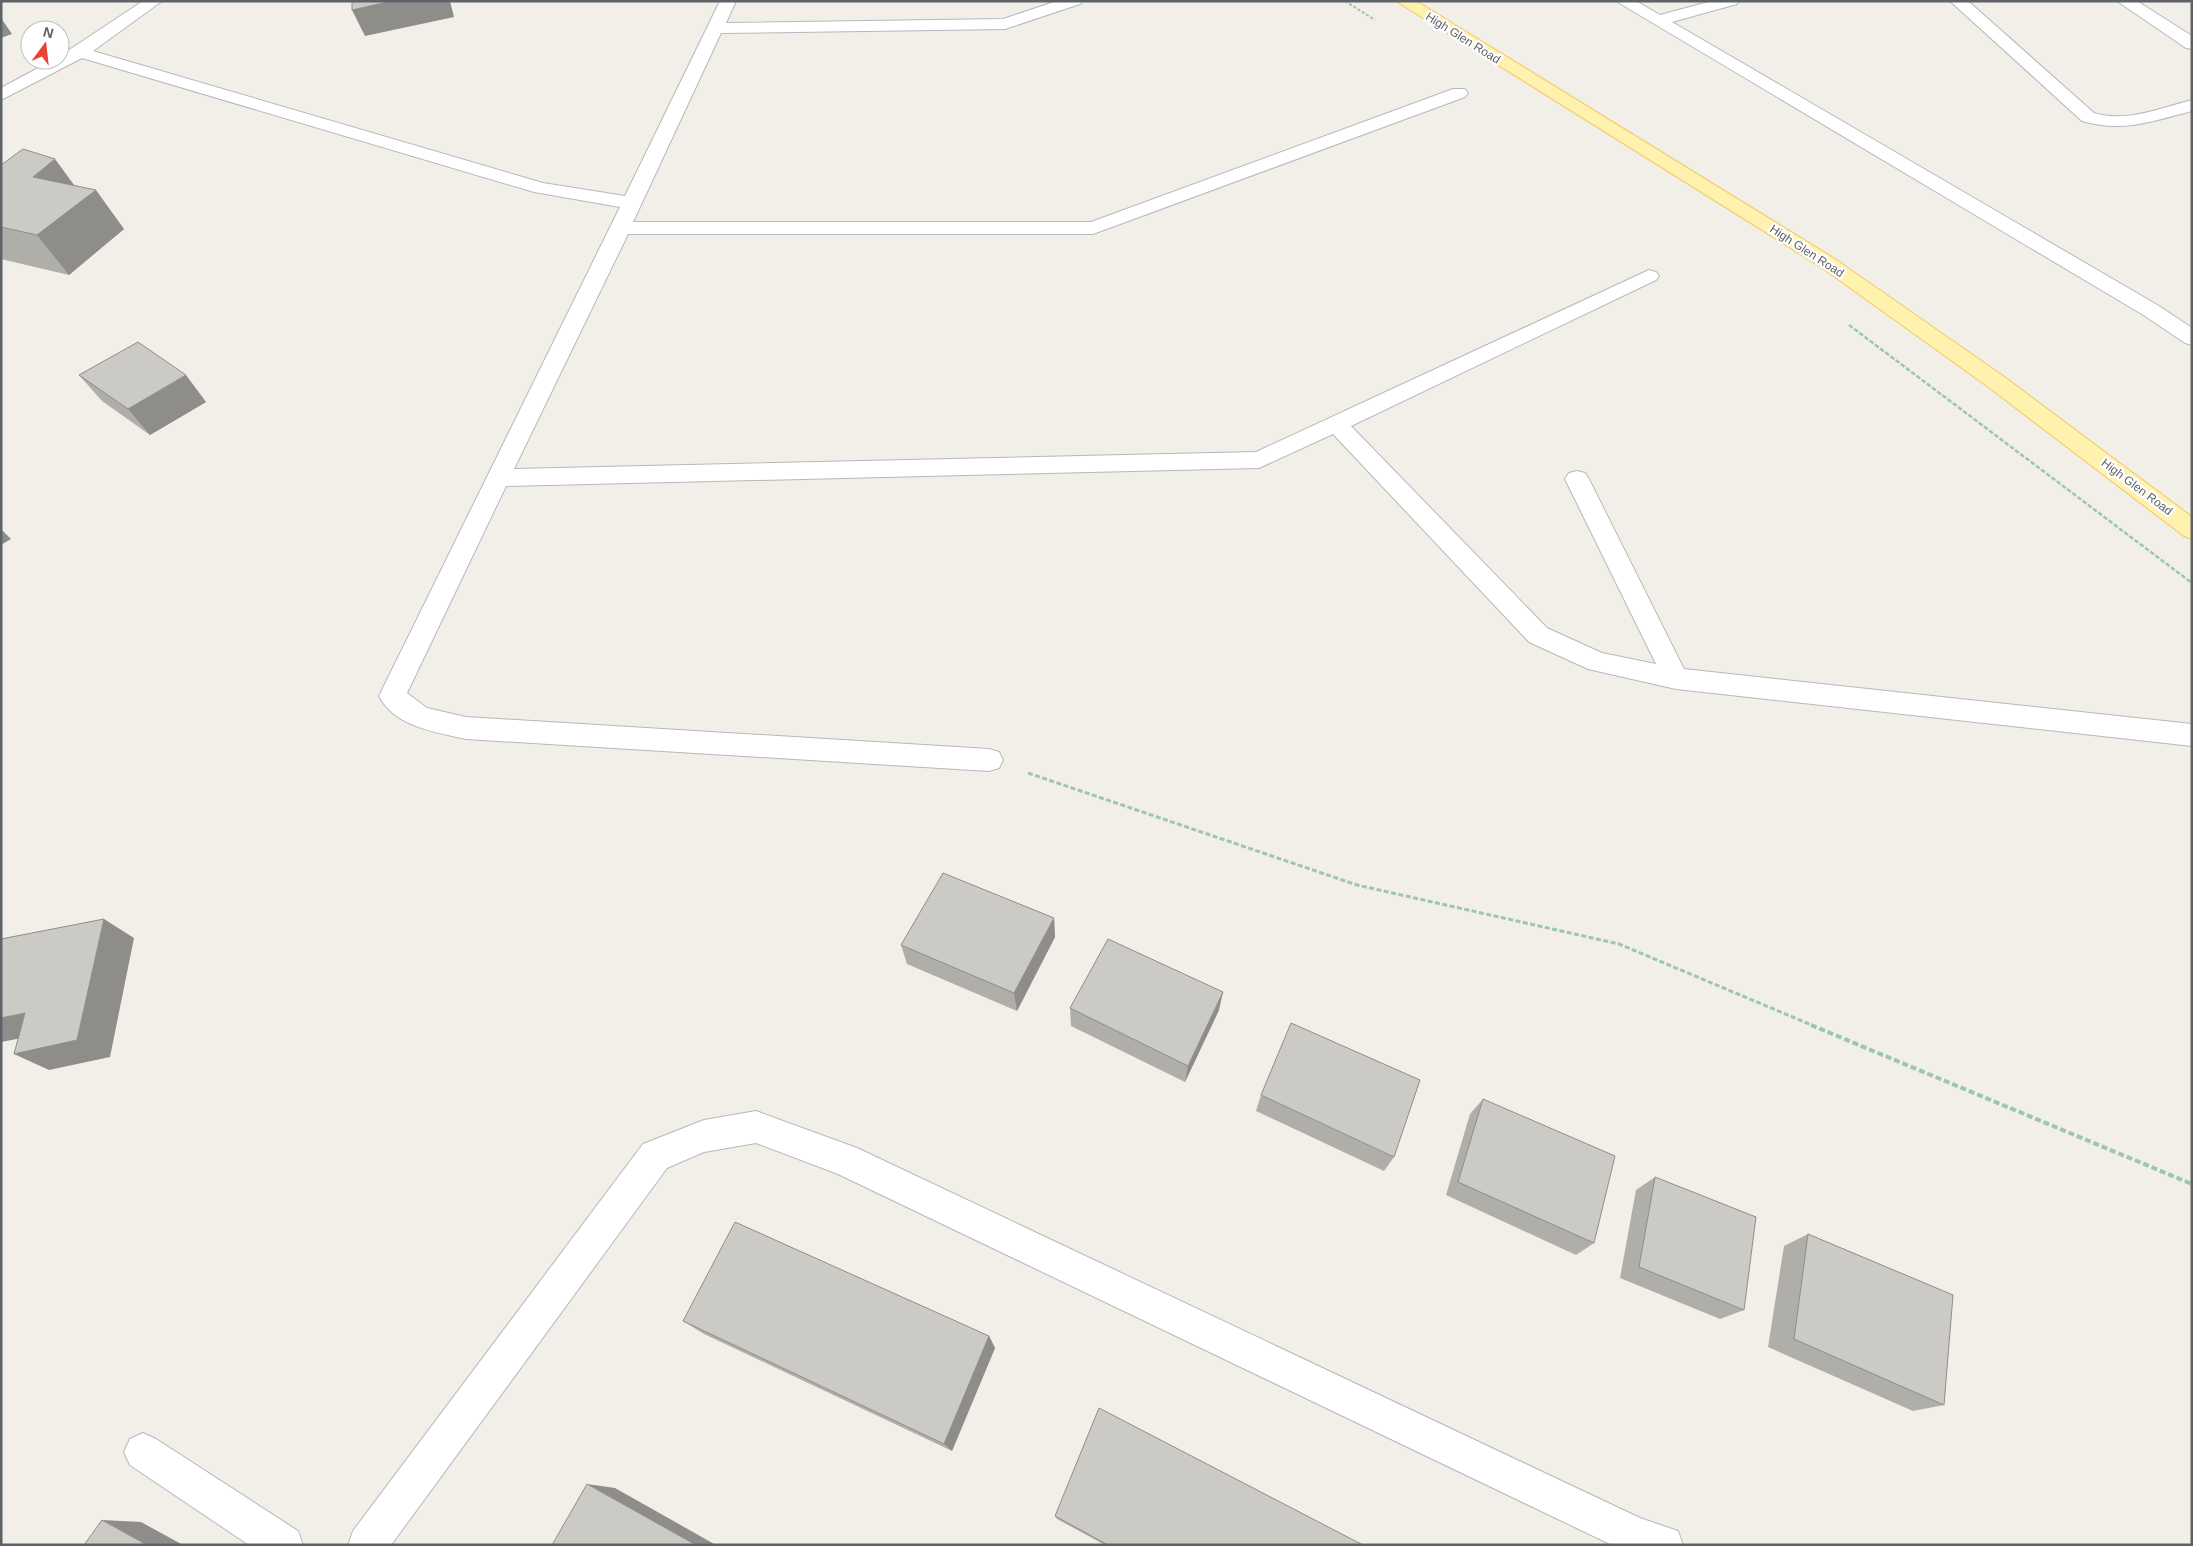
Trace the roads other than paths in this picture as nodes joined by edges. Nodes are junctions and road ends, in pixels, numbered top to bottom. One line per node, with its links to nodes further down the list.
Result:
1 (154, 1): 12 (street)
2 (728, 1): 10 (street)
3 (1074, 1): 10 (street)
4 (1404, 1): 23 (main road, High Glen Road)
5 (1624, 1): 9 (street)
6 (1732, 1): 9 (street)
7 (1958, 1): 15 (street)
8 (2125, 1): 11 (street)
9 (1659, 21): 19 (street)
10 (716, 28): 16 (street)
11 (2192, 44)
12 (80, 52): 14 (street); 16 (street)
13 (1459, 93): 17 (street)
14 (1, 95)
15 (2192, 105)
16 (631, 203): 17 (street)
17 (621, 228): 21 (street)
18 (1649, 276): 20 (street)
19 (2192, 338)
20 (1336, 424): 21 (street); 24 (street)
21 (497, 478): 26 (street)
22 (1577, 479): 24 (street)
23 (2192, 530)
24 (1676, 679): 25 (street)
25 (2192, 735)
26 (989, 760)
27 (143, 1452): 28 (street)
28 (284, 1545)
29 (367, 1545): 30 (street)
30 (1664, 1545)

